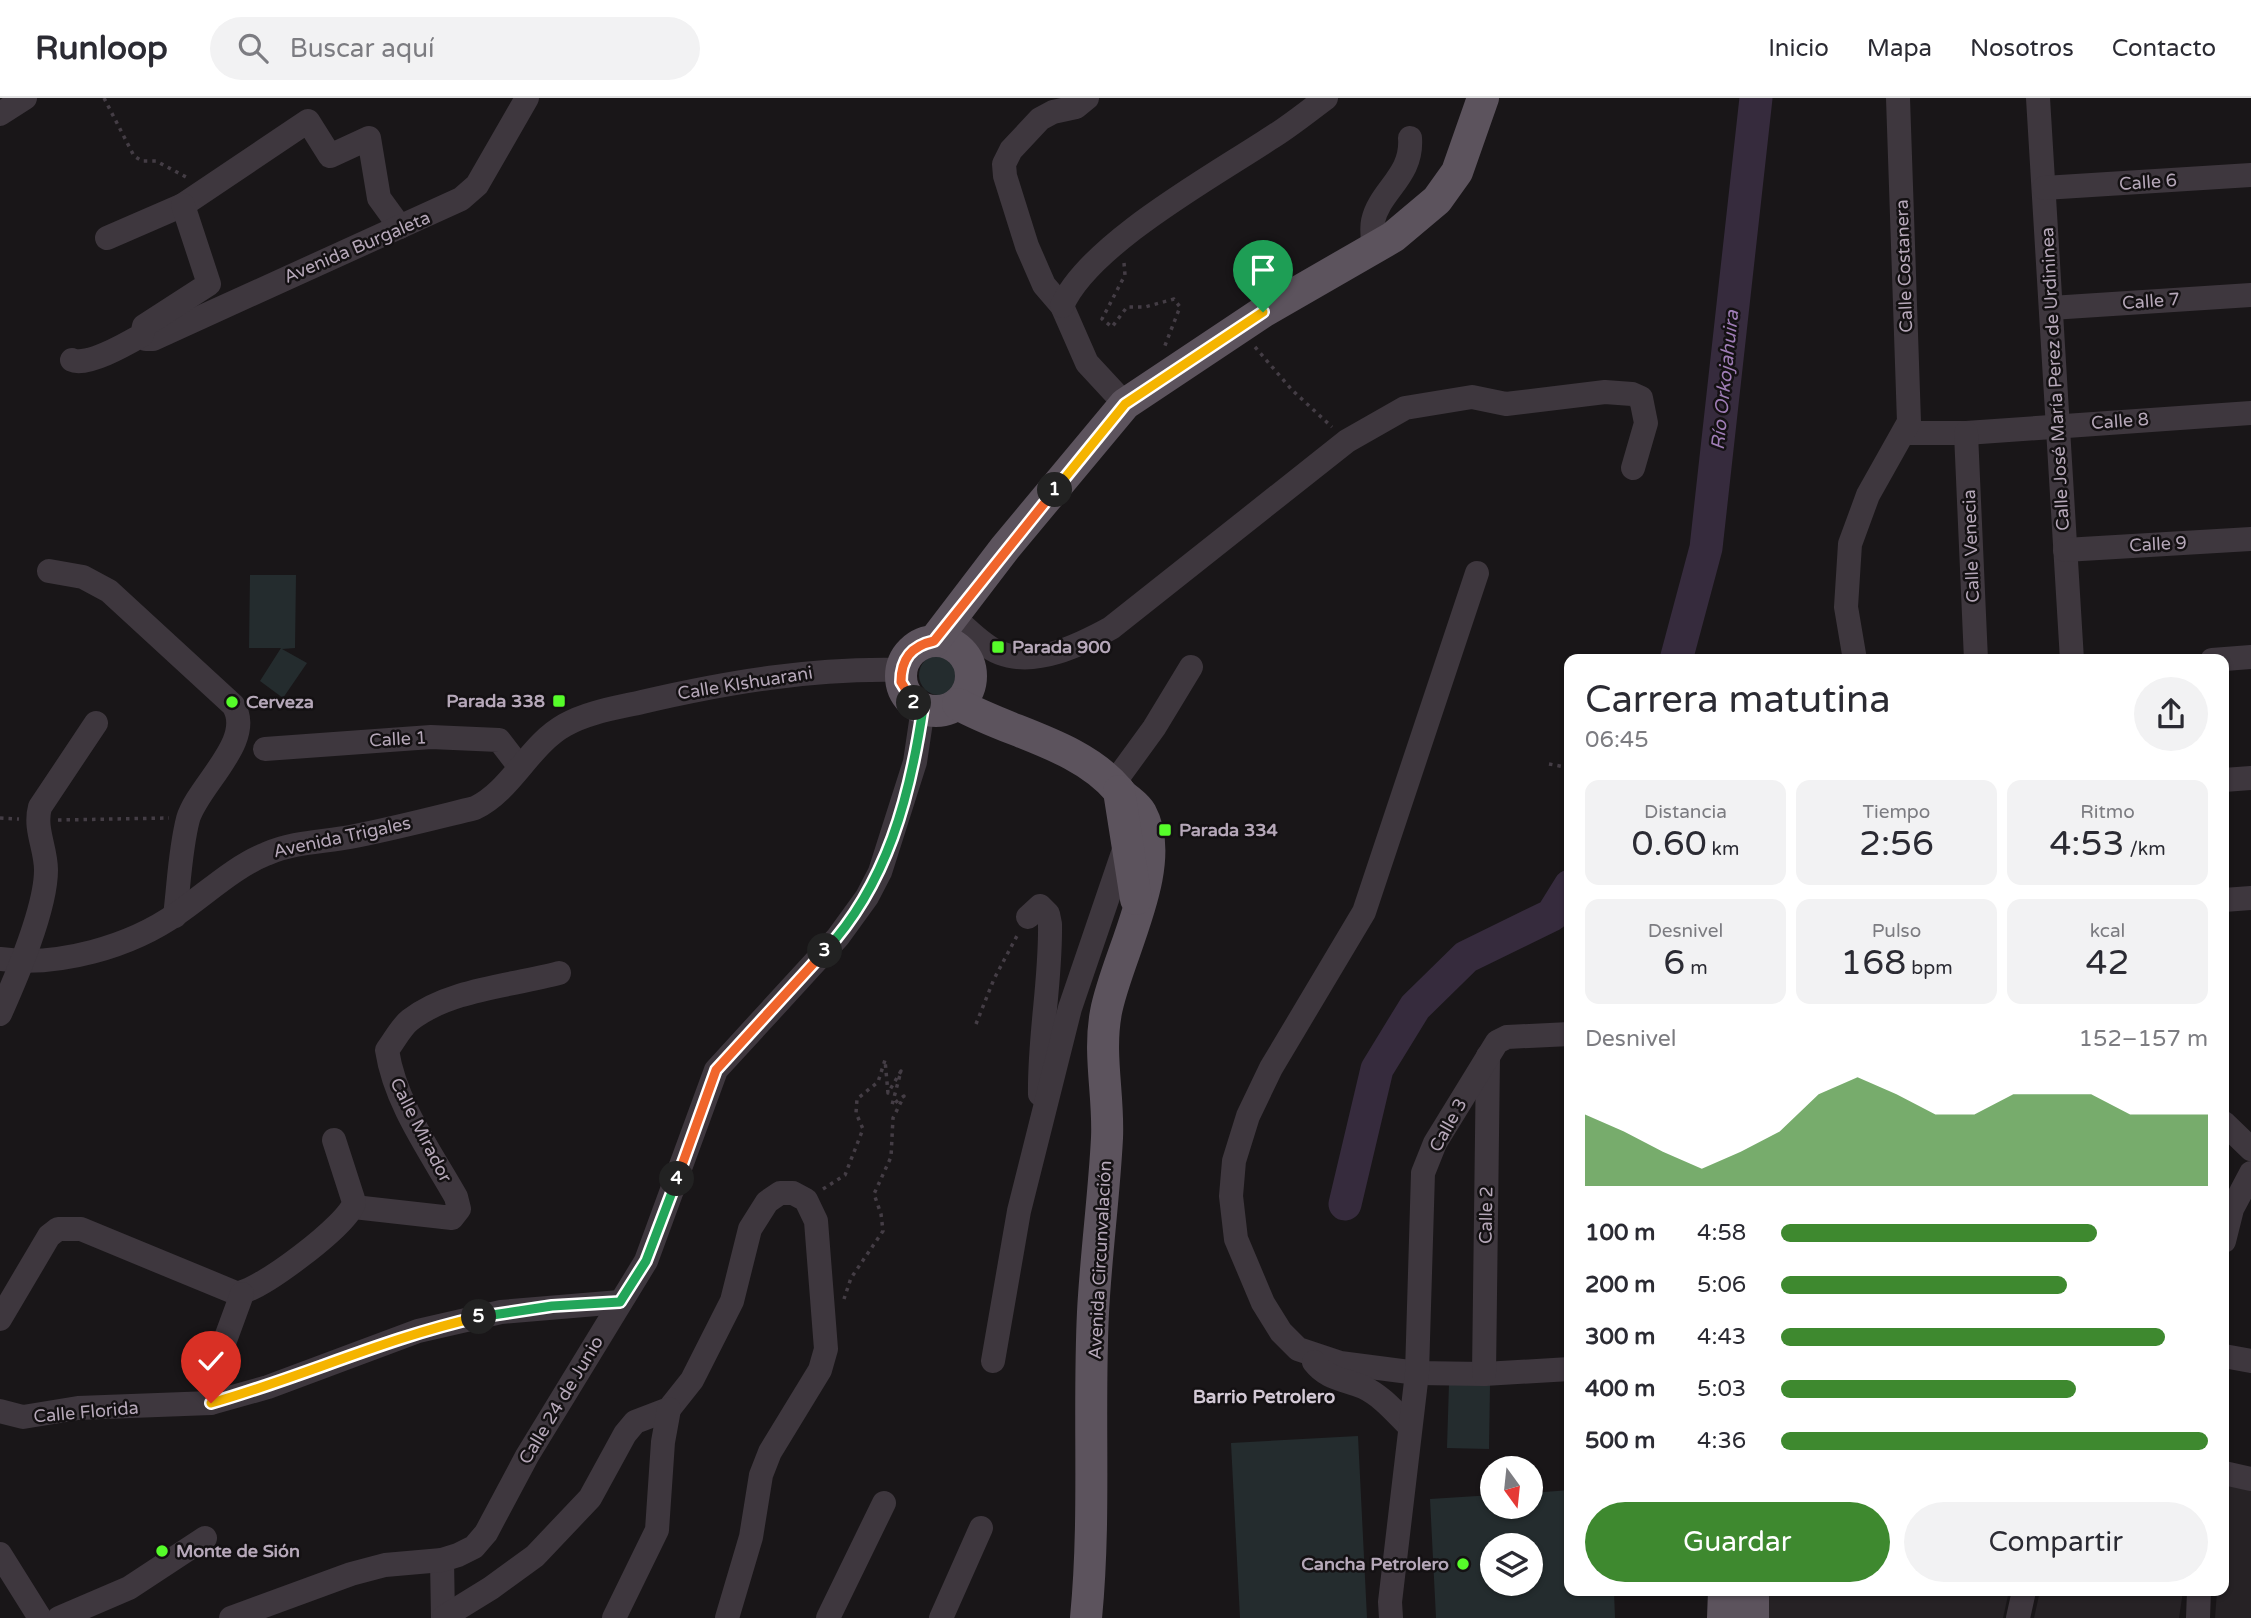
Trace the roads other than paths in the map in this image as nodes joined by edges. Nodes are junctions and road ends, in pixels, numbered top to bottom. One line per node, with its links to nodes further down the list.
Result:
1 (25, 98): 8 (street)
2 (527, 98): 13 (street, Avenida Burgaleta)
3 (1087, 98): 17 (street)
4 (1326, 98): 17 (street)
5 (1483, 98): 15 (main road)
6 (1898, 98): 24 (street, Calle Costanera)
7 (2038, 98): 11 (street, Calle José María Perez de Urdininea)
8 (0, 114)
9 (1410, 138): 15 (street)
10 (2251, 175): 11 (street, Calle 6)
11 (2044, 188): 18 (street, Calle José María Perez de Urdininea)
12 (183, 205): 13 (street); 14 (street); 19 (street)
13 (400, 227): 19 (street, Avenida Burgaleta)
14 (107, 238)
15 (1374, 249): 21 (main road)
16 (2251, 295): 18 (street, Calle 7)
17 (1062, 306): 21 (street)
18 (2051, 307): 23 (street, Calle José María Perez de Urdininea)
19 (142, 335): 20 (street)
20 (72, 360)
21 (1125, 404): 31 (main road)
22 (2251, 413): 23 (street, Calle 8)
23 (2057, 425): 25 (street, Calle 8); 28 (street, Calle José María Perez de Urdininea)
24 (1905, 433): 25 (street, Calle 8); 33 (street)
25 (1966, 433): 34 (street, Calle Venecia)
26 (1633, 468): 31 (street)
27 (2251, 539): 28 (street, Calle 9)
28 (2065, 550): 35 (street, Calle José María Perez de Urdininea)
29 (49, 571): 52 (street)
30 (1477, 573): 69 (street)
31 (952, 616): 32 (main road)
32 (934, 641): 39 (main road); 40 (main road)
33 (1854, 654)
34 (1976, 654)
35 (2072, 654)
36 (2251, 657): 37 (street)
37 (2229, 659)
38 (1191, 667): 48 (street)
39 (901, 670): 41 (main road); 42 (street, Calle KIshuarani)
40 (958, 704): 41 (main road); 48 (main road)
41 (923, 708): 67 (street, Calle 24 de Junio)
42 (592, 714): 45 (street, Avenida Trigales)
43 (96, 723): 54 (street)
44 (265, 749): 45 (street, Calle 1)
45 (519, 766): 52 (street, Avenida Trigales)
46 (2251, 778): 47 (street)
47 (2229, 780)
48 (1116, 787): 49 (main road, Avenida Circunvalación)
49 (1136, 844): 60 (street); 99 (main road, Avenida Circunvalación)
50 (2251, 898): 51 (street)
51 (2229, 900)
52 (175, 916): 54 (street, Avenida Trigales)
53 (1028, 917): 60 (street)
54 (11, 961): 56 (street)
55 (559, 973): 64 (street, Calle Mirador)
56 (0, 1014)
57 (1564, 1034): 58 (street, Calle 3)
58 (1488, 1056): 74 (street, Calle 3); 75 (street, Calle 2)
59 (2229, 1128): 62 (street)
60 (1041, 1129): 71 (street)
61 (334, 1140): 64 (street)
62 (2251, 1149)
63 (2251, 1174): 65 (street)
64 (354, 1207): 66 (street)
65 (2229, 1221)
66 (242, 1294): 68 (street); 76 (street)
67 (620, 1302): 76 (street, Calle Florida); 86 (street, Calle 24 de Junio)
68 (0, 1319)
69 (1308, 1353): 74 (street); 79 (street)
70 (2229, 1357): 72 (street)
71 (993, 1360)
72 (2251, 1361)
73 (1564, 1369): 75 (street)
74 (1417, 1373): 75 (street); 79 (street, Calle 3)
75 (1484, 1374)
76 (211, 1403): 78 (street, Calle Florida)
77 (669, 1409): 91 (street); 95 (street); 96 (street)
78 (0, 1411)
79 (1410, 1427): 100 (street, Calle 3)
80 (2229, 1474): 81 (street)
81 (2251, 1479)
82 (884, 1503): 97 (street)
83 (981, 1528): 98 (street)
84 (205, 1538): 93 (street)
85 (0, 1553): 92 (street)
86 (442, 1560): 91 (street); 94 (street, Calle 24 de Junio)
87 (1724, 1596): 101 (main road)
88 (1753, 1596): 102 (main road)
89 (2023, 1596): 103 (street)
90 (2199, 1596): 104 (street)
91 (444, 1617)
92 (40, 1618)
93 (59, 1618)
94 (231, 1618)
95 (614, 1618)
96 (727, 1618)
97 (828, 1618)
98 (941, 1618)
99 (1086, 1618)
100 (1391, 1618)
101 (1723, 1618)
102 (1753, 1618)
103 (2018, 1618)
104 (2198, 1618)

